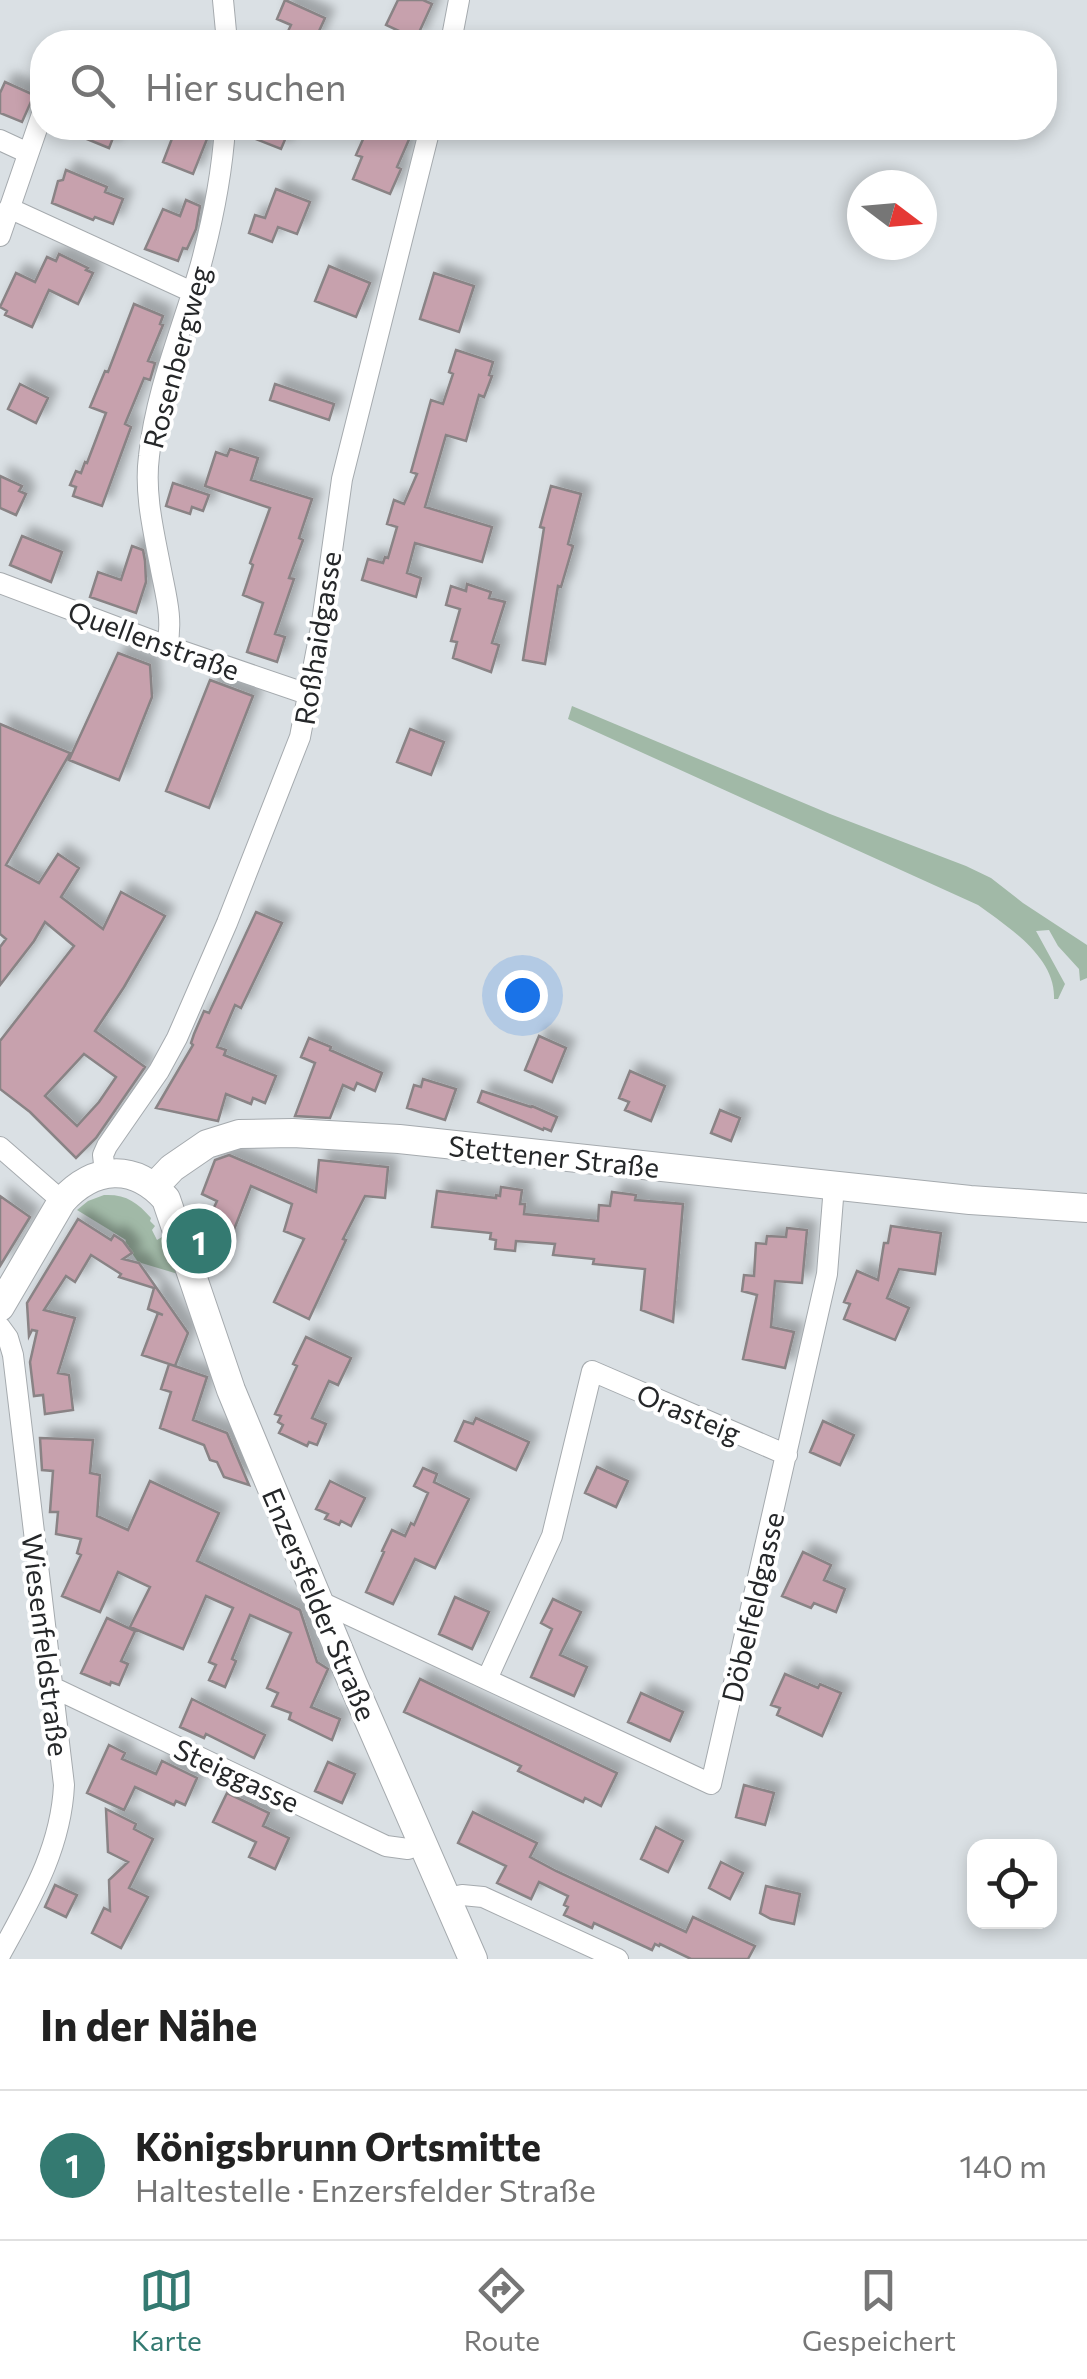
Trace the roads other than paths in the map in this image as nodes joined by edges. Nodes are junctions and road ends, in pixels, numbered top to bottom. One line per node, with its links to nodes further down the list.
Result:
1 (223, 0): 3 (street)
2 (460, 0): 4 (street)
3 (226, 30)
4 (454, 30)
5 (0, 140): 9 (street)
6 (33, 140): 9 (street)
7 (223, 140): 12 (street, Rosenbergweg)
8 (427, 140): 15 (street, Roßhaidgasse)
9 (28, 153): 10 (street)
10 (9, 208): 11 (street); 12 (street)
11 (0, 236)
12 (192, 292): 14 (street, Rosenbergweg)
13 (0, 583): 14 (street, Quellenstraße)
14 (167, 646): 15 (street, Quellenstraße)
15 (310, 695): 17 (street, Roßhaidgasse)
16 (0, 1147): 20 (street)
17 (106, 1173): 18 (street); 20 (street)
18 (154, 1186): 19 (street, Stettener Straße); 25 (street, Enzersfelder Straße)
19 (834, 1186): 21 (street, Stettener Straße); 24 (street, Döbelfeldgasse)
20 (62, 1200): 22 (street)
21 (1087, 1208)
22 (0, 1307)
23 (0, 1326): 27 (street, Wiesenfeldstraße)
24 (787, 1454): 26 (street, Orasteig); 26 (street, Döbelfeldgasse)
25 (319, 1600): 26 (street, Döbelfeldgasse); 28 (street, Enzersfelder Straße)
26 (487, 1679)
27 (52, 1688): 28 (street, Steiggasse); 30 (street, Wiesenfeldstraße)
28 (423, 1843): 29 (street, Enzersfelder Straße)
29 (447, 1898): 31 (street, Enzersfelder Straße); 32 (street)
30 (0, 1955)
31 (473, 1959)
32 (618, 1959)

